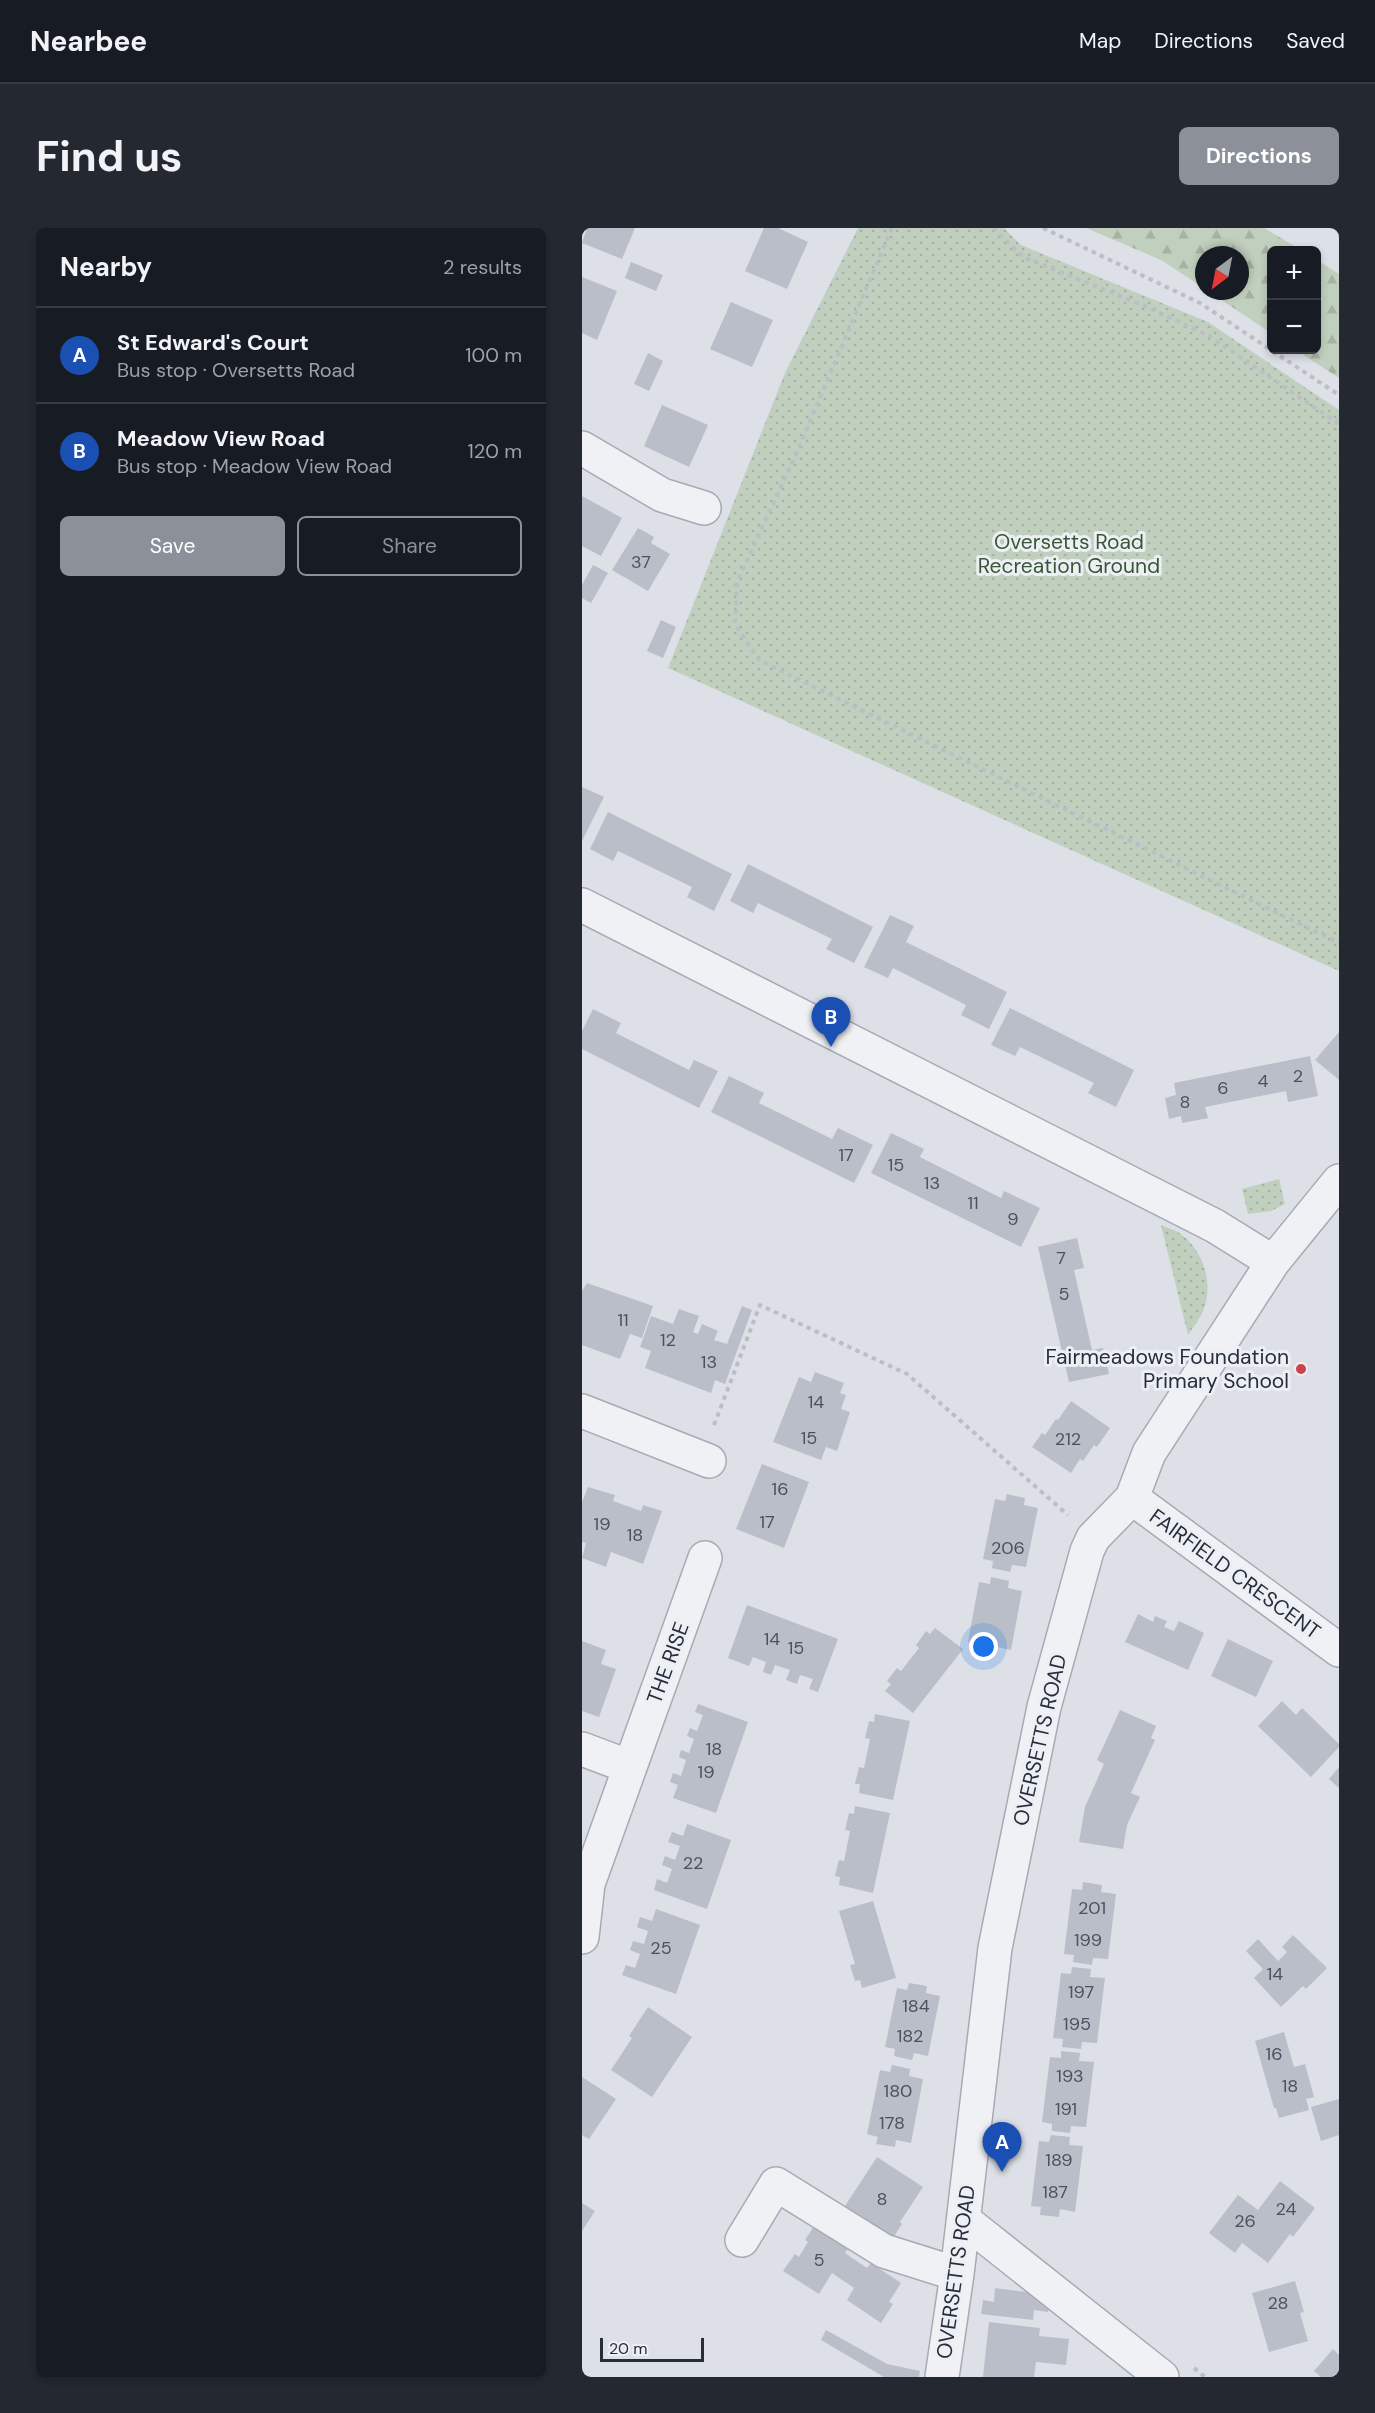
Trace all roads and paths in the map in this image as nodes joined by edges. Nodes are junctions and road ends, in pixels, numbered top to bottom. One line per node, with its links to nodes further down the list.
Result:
1 (892, 228): 9 (path)
2 (993, 228): 5 (path)
3 (1043, 228): 4 (path)
4 (1339, 395)
5 (1339, 424)
6 (582, 448): 7 (street)
7 (704, 508)
8 (582, 906): 11 (street)
9 (1339, 943)
10 (1339, 1180): 11 (street, OVERSETTS ROAD)
11 (1273, 1262): 14 (street, OVERSETTS ROAD)
12 (582, 1411): 13 (street)
13 (703, 1459): 15 (path)
14 (1132, 1498): 15 (street, OVERSETTS ROAD); 17 (street, FAIRFIELD CRESCENT)
15 (1093, 1538): 21 (street, OVERSETTS ROAD)
16 (705, 1558): 19 (street, THE RISE)
17 (1339, 1650)
18 (582, 1749): 19 (street)
19 (630, 1767): 20 (street, THE RISE)
20 (582, 1937)
21 (964, 2220): 23 (street, OVERSETTS ROAD); 25 (street)
22 (742, 2240): 23 (street)
23 (957, 2274): 24 (street, OVERSETTS ROAD)
24 (942, 2377)
25 (1162, 2377)

